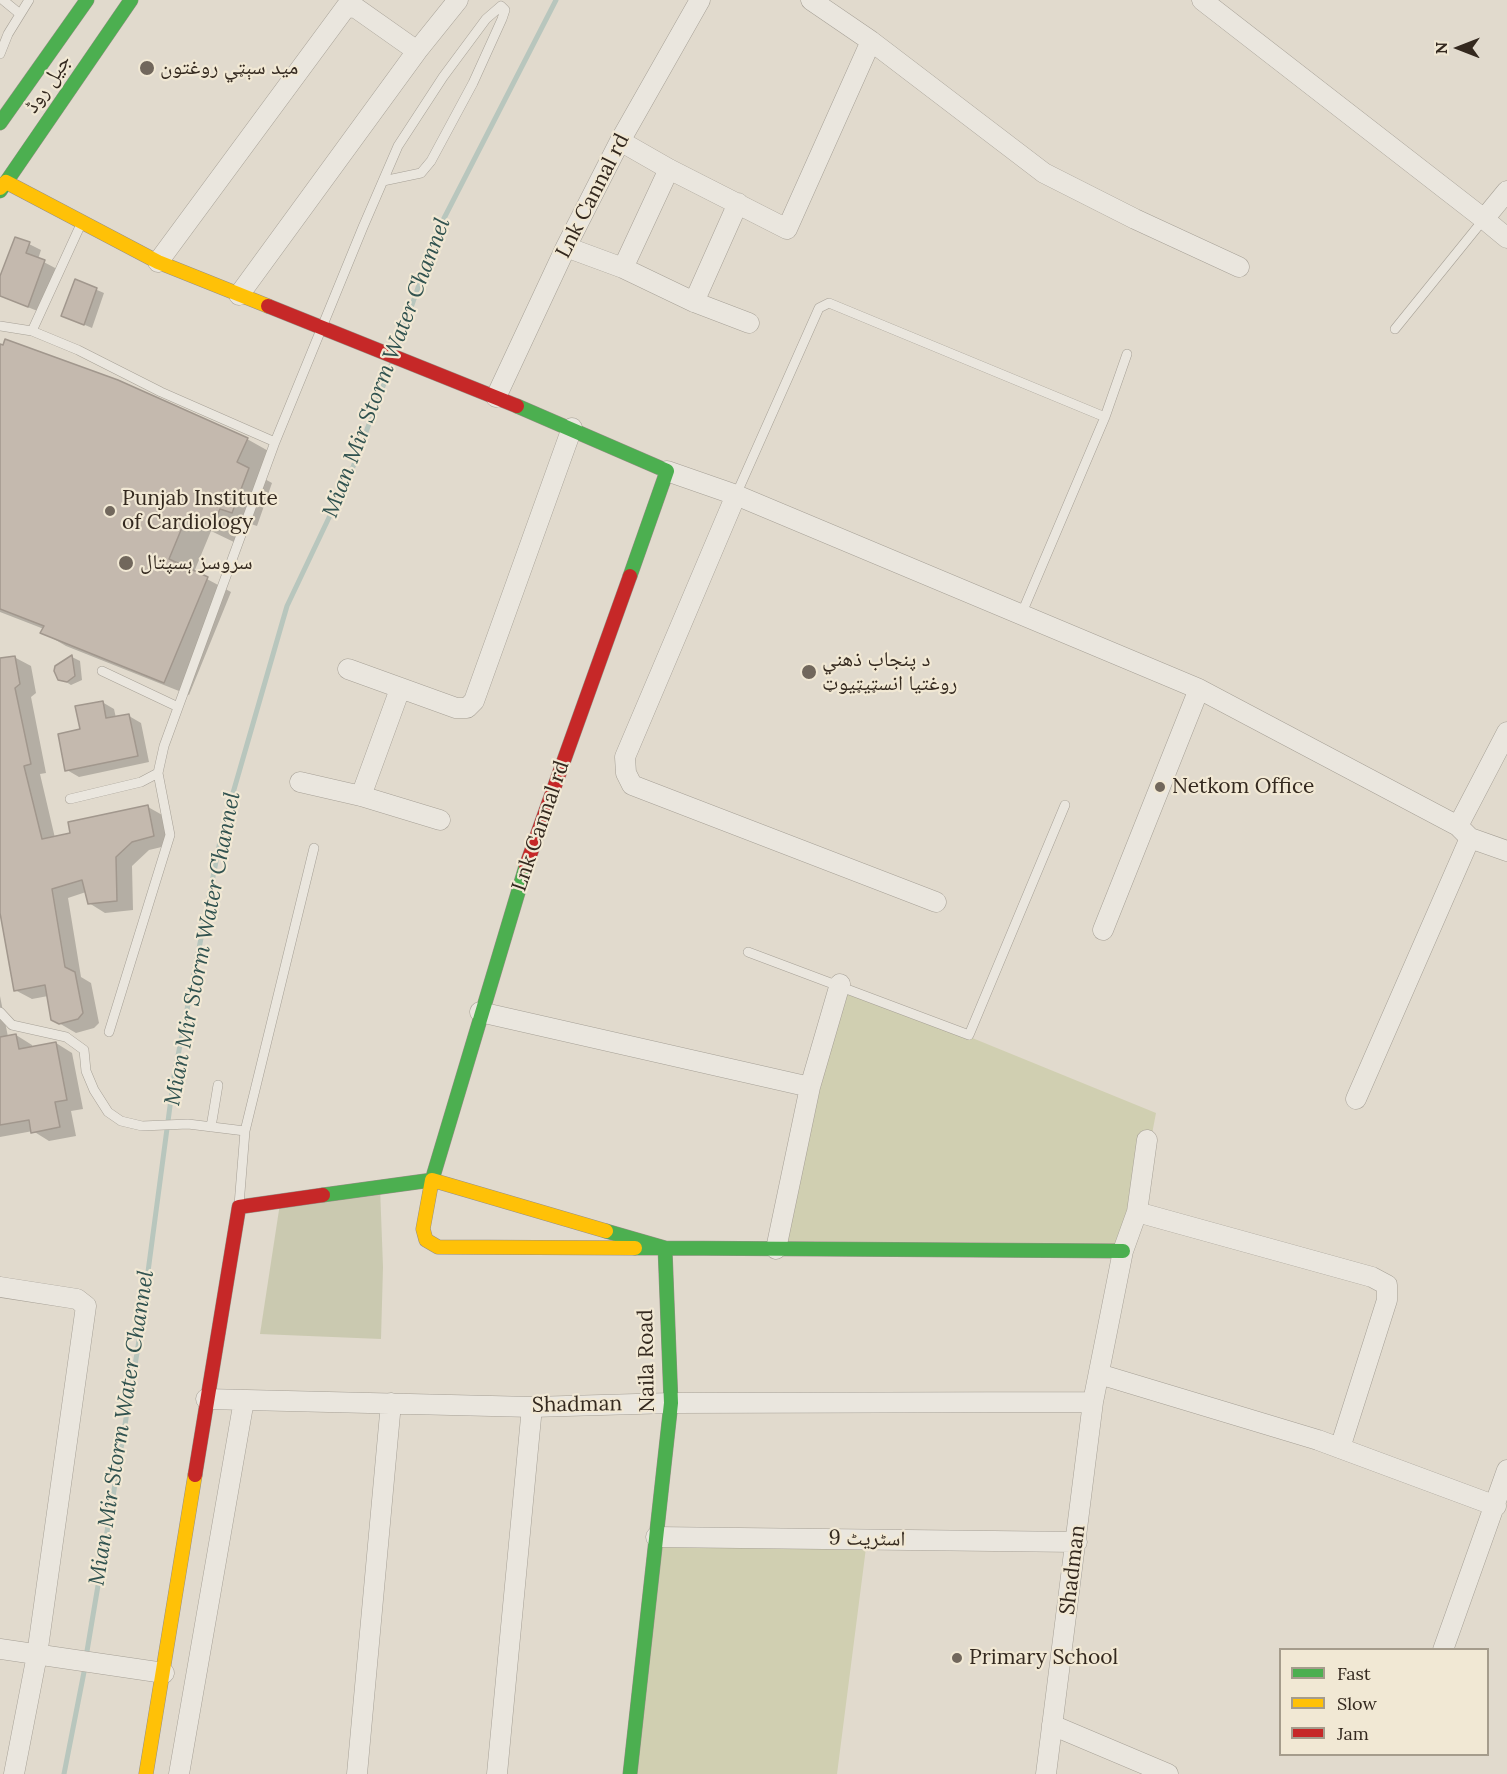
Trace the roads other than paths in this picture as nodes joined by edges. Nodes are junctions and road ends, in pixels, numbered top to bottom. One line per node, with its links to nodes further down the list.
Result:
1 (3, 0): 9 (lane)
2 (29, 0): 9 (lane)
3 (87, 0): 13 (street, جیل روڈ); 14 (street)
4 (131, 0): 18 (street, جیل روڈ)
5 (458, 0): 11 (street)
6 (700, 0): 15 (street, Lnk Cannal rd)
7 (811, 0): 10 (street)
8 (1202, 0): 21 (street)
9 (20, 14): 12 (lane)
10 (871, 41): 20 (street); 26 (street)
11 (417, 51): 25 (street); 28 (street)
12 (0, 54)
13 (0, 99)
14 (0, 123)
15 (620, 141): 16 (street); 24 (street, Lnk Cannal rd)
16 (669, 170): 20 (street); 27 (street)
17 (383, 181): 17 (lane); 32 (lane)
18 (2, 187): 22 (street)
19 (1507, 191): 21 (street)
20 (738, 203): 29 (street)
21 (1484, 219): 23 (street); 33 (lane)
22 (81, 222): 25 (street); 34 (lane)
23 (1507, 238)
24 (566, 248): 27 (street); 36 (street, Lnk Cannal rd)
25 (158, 262): 28 (street)
26 (1239, 267)
27 (623, 268): 29 (street)
28 (239, 295): 32 (street)
29 (694, 302): 30 (street)
30 (749, 323)
31 (0, 326): 34 (lane)
32 (323, 326): 36 (street); 39 (lane)
33 (1395, 329)
34 (32, 331): 39 (lane)
35 (1127, 354): 37 (lane)
36 (496, 397): 38 (street)
37 (1105, 417): 41 (lane); 42 (lane)
38 (572, 428): 40 (street); 45 (street)
39 (275, 442): 47 (lane)
40 (668, 471): 41 (street); 63 (street, Lnk Cannal rd)
41 (736, 495): 42 (street); 58 (street)
42 (1022, 615): 46 (street)
43 (348, 669): 45 (street)
44 (102, 671): 47 (lane)
45 (400, 689): 51 (street)
46 (1199, 689): 55 (street); 59 (street)
47 (176, 706): 49 (lane)
48 (1507, 732): 55 (street)
49 (158, 773): 52 (lane); 64 (lane)
50 (300, 782): 51 (street)
51 (361, 796): 54 (street)
52 (70, 799)
53 (1065, 805): 61 (lane)
54 (440, 820)
55 (1464, 832): 57 (street); 67 (street)
56 (314, 848): 69 (lane)
57 (1507, 851)
58 (936, 902)
59 (1103, 930)
60 (748, 952): 61 (lane)
61 (840, 984): 66 (street)
62 (0, 1012): 68 (lane)
63 (480, 1012): 66 (street); 71 (street, Lnk Cannal rd)
64 (109, 1032)
65 (218, 1086): 68 (lane)
66 (810, 1087): 75 (street)
67 (1356, 1099)
68 (211, 1127): 69 (lane)
69 (245, 1131): 72 (lane)
70 (1147, 1140): 73 (street, Shadman)
71 (432, 1180): 72 (street); 74 (street); 74 (street)
72 (239, 1207): 79 (street)
73 (1137, 1212): 76 (street, Shadman); 85 (street)
74 (665, 1248): 75 (street); 83 (street, Naila Road)
75 (776, 1249): 76 (street)
76 (1123, 1251): 78 (street, Shadman)
77 (0, 1287): 92 (street)
78 (1099, 1374): 81 (street, Shadman); 85 (street)
79 (206, 1399): 80 (street, Shadman); 93 (street)
80 (244, 1400): 82 (street, Shadman); 97 (street)
81 (1093, 1402): 83 (street, Shadman); 89 (street, Shadman)
82 (391, 1403): 84 (street, Shadman); 98 (street)
83 (671, 1403): 84 (street, Shadman); 88 (street, Naila Road)
84 (532, 1407): 99 (street)
85 (1340, 1448): 87 (street)
86 (1507, 1470): 87 (street)
87 (1496, 1506): 90 (street)
88 (656, 1537): 89 (street, اسٹریٹ 9); 100 (street, Naila Road)
89 (1077, 1542): 94 (street, Shadman)
90 (1444, 1648)
91 (0, 1649): 92 (street)
92 (44, 1656): 93 (street); 95 (street)
93 (164, 1673): 96 (street)
94 (1052, 1725): 101 (street, Shadman); 102 (street)
95 (14, 1774)
96 (146, 1774)
97 (179, 1774)
98 (357, 1774)
99 (497, 1774)
100 (630, 1774)
101 (1046, 1774)
102 (1168, 1774)

